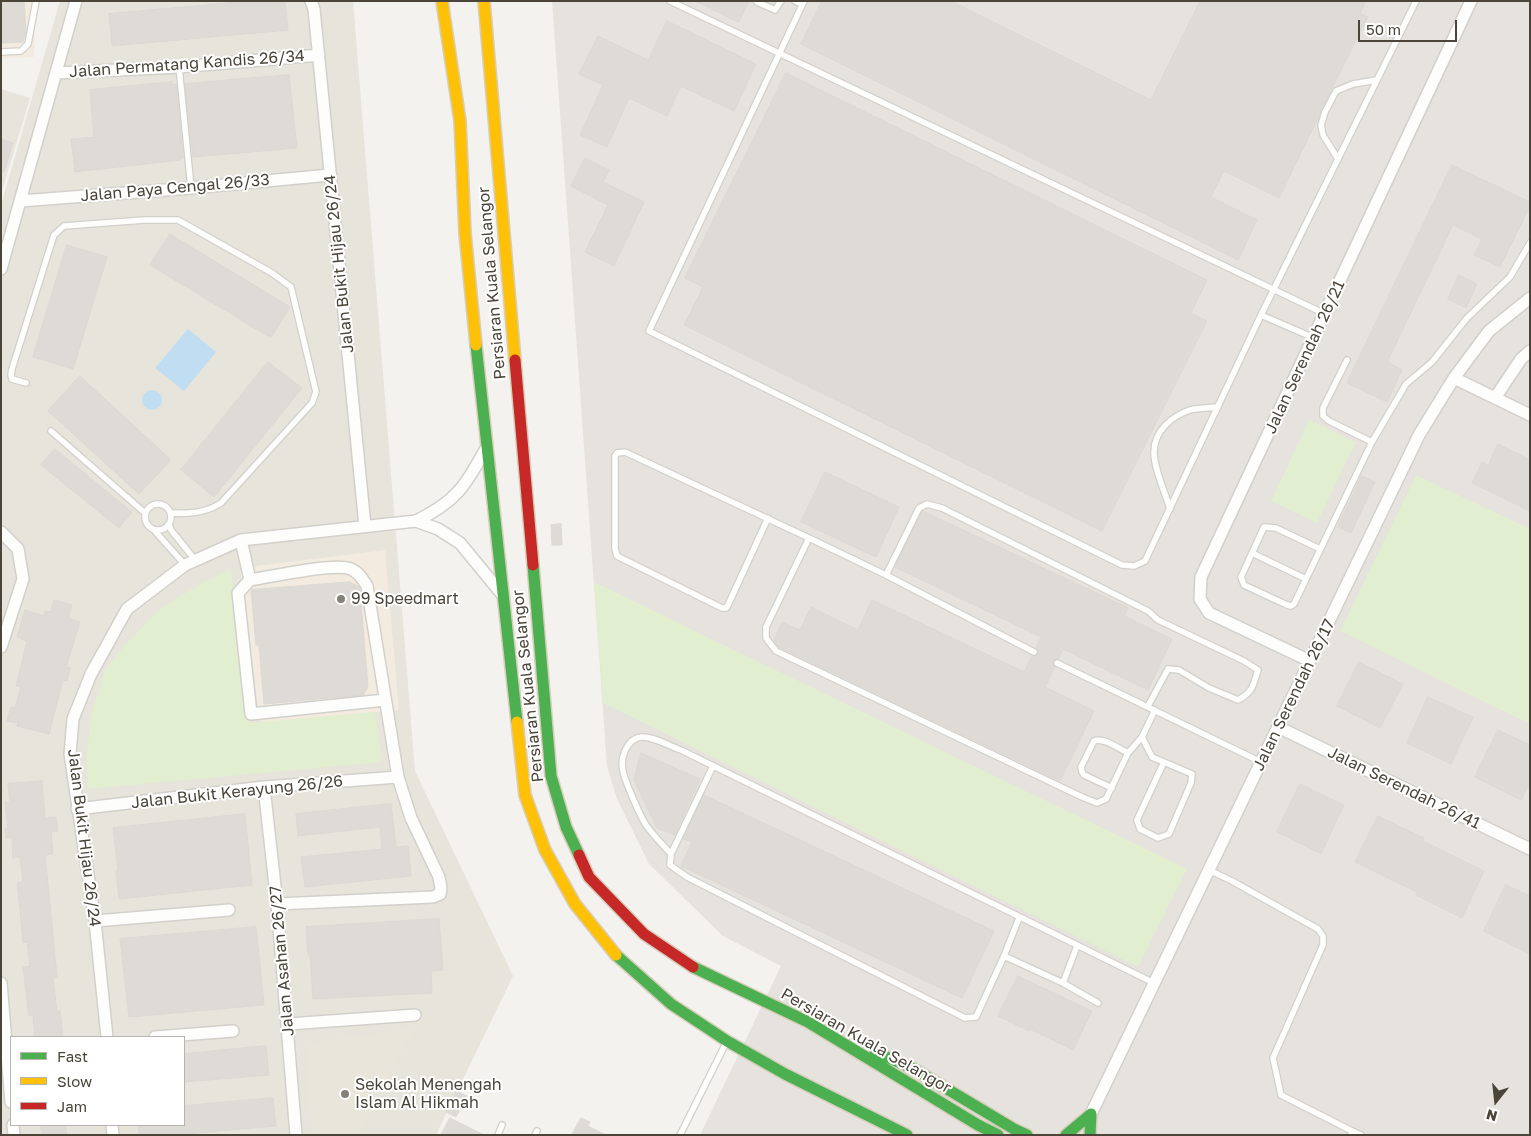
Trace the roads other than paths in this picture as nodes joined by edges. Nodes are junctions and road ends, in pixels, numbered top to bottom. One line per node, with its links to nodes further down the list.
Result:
1 (36, 1): 13 (lane)
2 (76, 1): 17 (street)
3 (311, 1): 15 (street, Jalan Bukit Hijau 26/24)
4 (442, 1): 39 (main road, Persiaran Kuala Selangor)
5 (484, 1): 89 (main road, Persiaran Kuala Selangor)
6 (670, 1): 14 (lane)
7 (780, 1): 11 (lane)
8 (795, 1): 12 (lane)
9 (1416, 1): 18 (lane)
10 (1471, 1): 27 (street, Jalan Serendah 26/21)
11 (757, 2)
12 (803, 3): 14 (lane)
13 (1, 52)
14 (779, 54): 25 (lane); 40 (lane)
15 (319, 55): 16 (street, Jalan Permatang Kandis 26/34); 20 (street, Jalan Bukit Hijau 26/24)
16 (180, 67): 17 (street, Jalan Permatang Kandis 26/34); 21 (lane)
17 (56, 73): 22 (street)
18 (1377, 80): 19 (lane); 19 (lane)
19 (1338, 159): 25 (lane)
20 (330, 174): 21 (street, Jalan Paya Cengal 26/33); 46 (street, Jalan Bukit Hijau 26/24)
21 (191, 188): 22 (street, Jalan Paya Cengal 26/33)
22 (20, 201): 24 (street)
23 (1530, 242): 38 (lane)
24 (1, 269)
25 (1273, 290): 27 (lane); 28 (lane)
26 (1530, 298): 32 (street, Jalan Serendah 26/17)
27 (1325, 314): 29 (street, Jalan Serendah 26/21)
28 (1261, 315): 29 (lane); 35 (lane)
29 (1314, 338): 60 (street, Jalan Serendah 26/21)
30 (1530, 350): 34 (street)
31 (1347, 360): 38 (lane)
32 (1454, 378): 34 (street); 60 (street, Jalan Serendah 26/17)
33 (26, 383): 42 (lane)
34 (1495, 398): 36 (street)
35 (1218, 407): 40 (lane); 40 (lane)
36 (1530, 415)
37 (51, 431): 41 (lane)
38 (1372, 442): 51 (lane)
39 (486, 449): 44 (street); 57 (main road, Persiaran Kuala Selangor)
40 (1170, 509)
41 (145, 513): 42 (lane); 47 (lane)
42 (171, 513): 45 (lane)
43 (768, 518): 43 (lane); 49 (lane)
44 (416, 521): 46 (street, Jalan Bukit Hijau 26/24); 57 (street)
45 (169, 524): 47 (lane); 53 (lane)
46 (364, 526): 50 (street, Jalan Bukit Hijau 26/24)
47 (153, 529): 53 (lane)
48 (1, 532): 58 (street)
49 (809, 538): 54 (lane); 73 (lane)
50 (241, 540): 53 (street, Jalan Bukit Hijau 26/24); 56 (street)
51 (1320, 550): 52 (lane); 55 (lane)
52 (1252, 553): 55 (lane); 55 (lane)
53 (190, 563): 74 (street, Jalan Bukit Hijau 26/24)
54 (886, 575): 59 (lane); 63 (lane)
55 (1306, 579)
56 (250, 580): 62 (street); 62 (street)
57 (502, 594): 94 (main road, Persiaran Kuala Selangor)
58 (1, 646)
59 (1034, 652)
60 (1310, 662): 65 (street, Jalan Serendah 26/17)
61 (1057, 663): 63 (lane)
62 (385, 700): 71 (street)
63 (1148, 706): 64 (lane)
64 (1155, 710): 66 (lane); 69 (lane)
65 (1278, 727): 69 (street, Jalan Serendah 26/17); 75 (street, Jalan Serendah 26/41)
66 (1142, 737): 67 (lane); 68 (lane)
67 (1128, 754): 73 (lane); 73 (lane)
68 (1164, 762): 68 (lane)
69 (1261, 762): 77 (street, Jalan Serendah 26/17)
70 (713, 766): 76 (lane); 76 (lane); 80 (lane)
71 (398, 777): 72 (street, Jalan Bukit Kerayung 26/26); 78 (street)
72 (264, 787): 74 (street, Jalan Bukit Kerayung 26/26); 78 (street, Jalan Asahan 26/27)
73 (1112, 788)
74 (77, 809): 81 (street, Jalan Bukit Hijau 26/24)
75 (1530, 848)
76 (671, 854): 83 (lane)
77 (1209, 870): 86 (street, Jalan Serendah 26/17); 98 (lane)
78 (278, 904): 90 (street, Jalan Asahan 26/27)
79 (229, 910): 81 (street)
80 (1019, 918): 82 (lane); 83 (lane)
81 (95, 922): 92 (street, Jalan Bukit Hijau 26/24)
82 (1077, 946): 85 (lane); 86 (lane)
83 (1004, 956): 85 (lane)
84 (1, 983): 95 (street)
85 (1063, 983): 87 (lane)
86 (1154, 983): 96 (street, Jalan Serendah 26/17)
87 (1098, 1003)
88 (415, 1015): 90 (street)
89 (808, 1022): 103 (main road, Persiaran Kuala Selangor); 104 (main road)
90 (288, 1024): 99 (street, Jalan Asahan 26/27)
91 (233, 1031): 93 (street)
92 (107, 1036)
93 (168, 1036)
94 (727, 1041): 101 (lane); 102 (main road, Persiaran Kuala Selangor)
95 (10, 1090)
96 (1091, 1114): 105 (main road); 106 (main road)
97 (502, 1125): 100 (lane)
98 (1352, 1133): 107 (lane)
99 (296, 1135)
100 (498, 1135)
101 (680, 1135)
102 (907, 1135)
103 (998, 1135)
104 (1027, 1135)
105 (1066, 1135)
106 (1090, 1135)
107 (1361, 1135)

